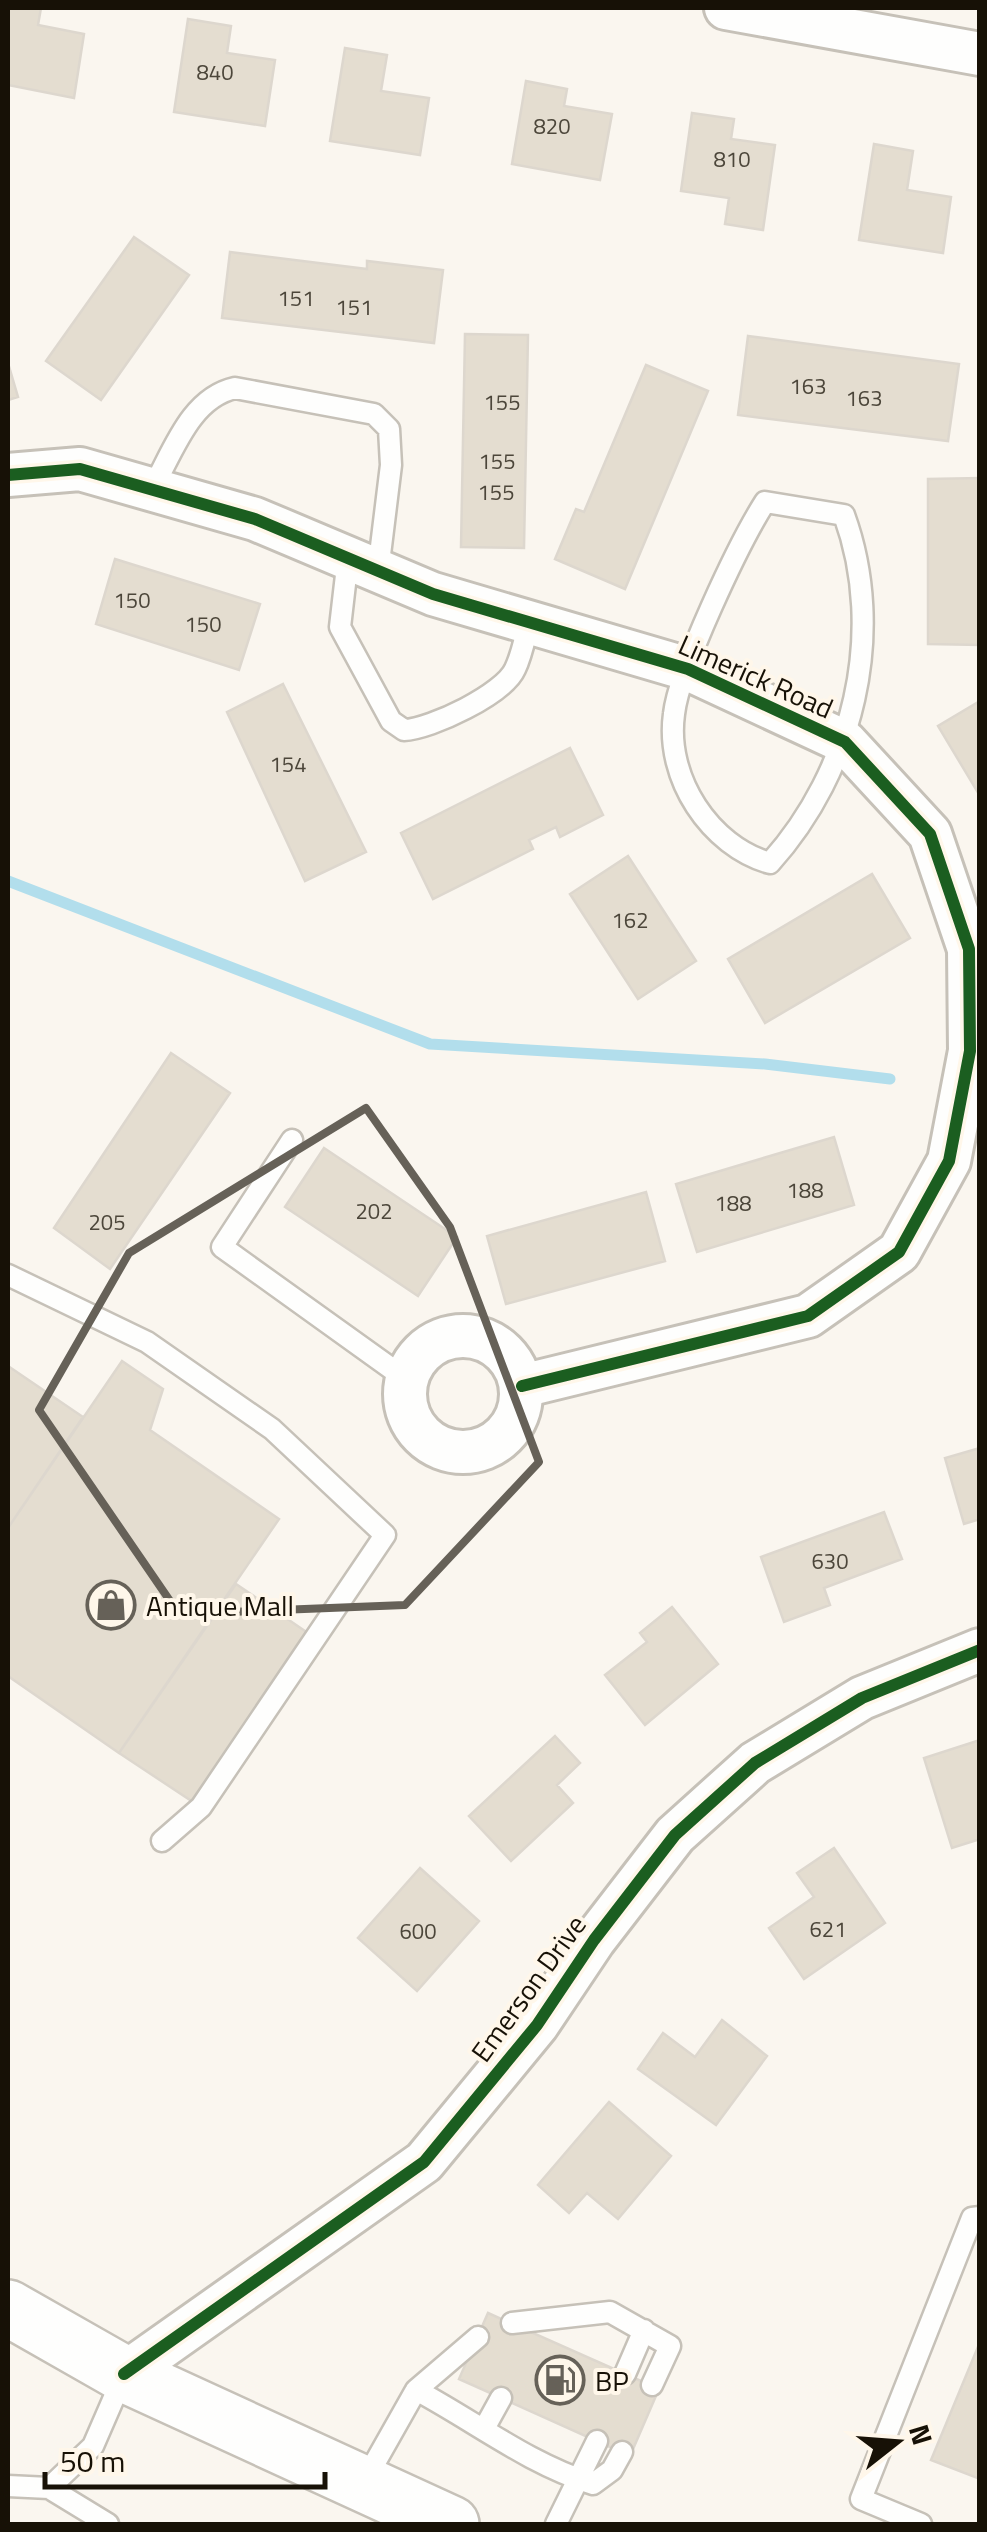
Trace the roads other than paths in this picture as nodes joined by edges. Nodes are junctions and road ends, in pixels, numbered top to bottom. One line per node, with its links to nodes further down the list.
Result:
1 (726, 8): 2 (street)
2 (914, 24): 3 (street)
3 (980, 54)
4 (8, 475): 5 (street, Limerick Road)
5 (152, 490): 6 (street, Limerick Road); 6 (lane)
6 (363, 564): 7 (street, Limerick Road); 7 (lane)
7 (529, 622): 8 (street, Limerick Road)
8 (688, 669): 9 (street, Limerick Road); 9 (lane); 9 (lane)
9 (844, 742): 13 (street, Limerick Road)
10 (292, 1140): 12 (lane)
11 (8, 1275): 15 (lane)
12 (406, 1379): 13 (street); 13 (street)
13 (522, 1386)
14 (980, 1650): 21 (street, Emerson Drive)
15 (162, 1841)
16 (980, 2218): 36 (lane)
17 (8, 2308): 21 (main road)
18 (512, 2323): 19 (lane)
19 (644, 2330): 22 (lane); 23 (lane)
20 (478, 2337): 24 (lane)
21 (124, 2374): 30 (main road); 32 (lane)
22 (625, 2374)
23 (652, 2385)
24 (416, 2390): 26 (lane); 30 (lane)
25 (501, 2398): 26 (lane)
26 (485, 2427): 29 (lane)
27 (597, 2441): 29 (lane)
28 (622, 2452): 29 (lane)
29 (579, 2480): 35 (lane)
30 (363, 2484): 34 (main road)
31 (8, 2486): 32 (lane)
32 (49, 2488): 33 (lane)
33 (108, 2524)
34 (450, 2524)
35 (556, 2524)
36 (921, 2524)

